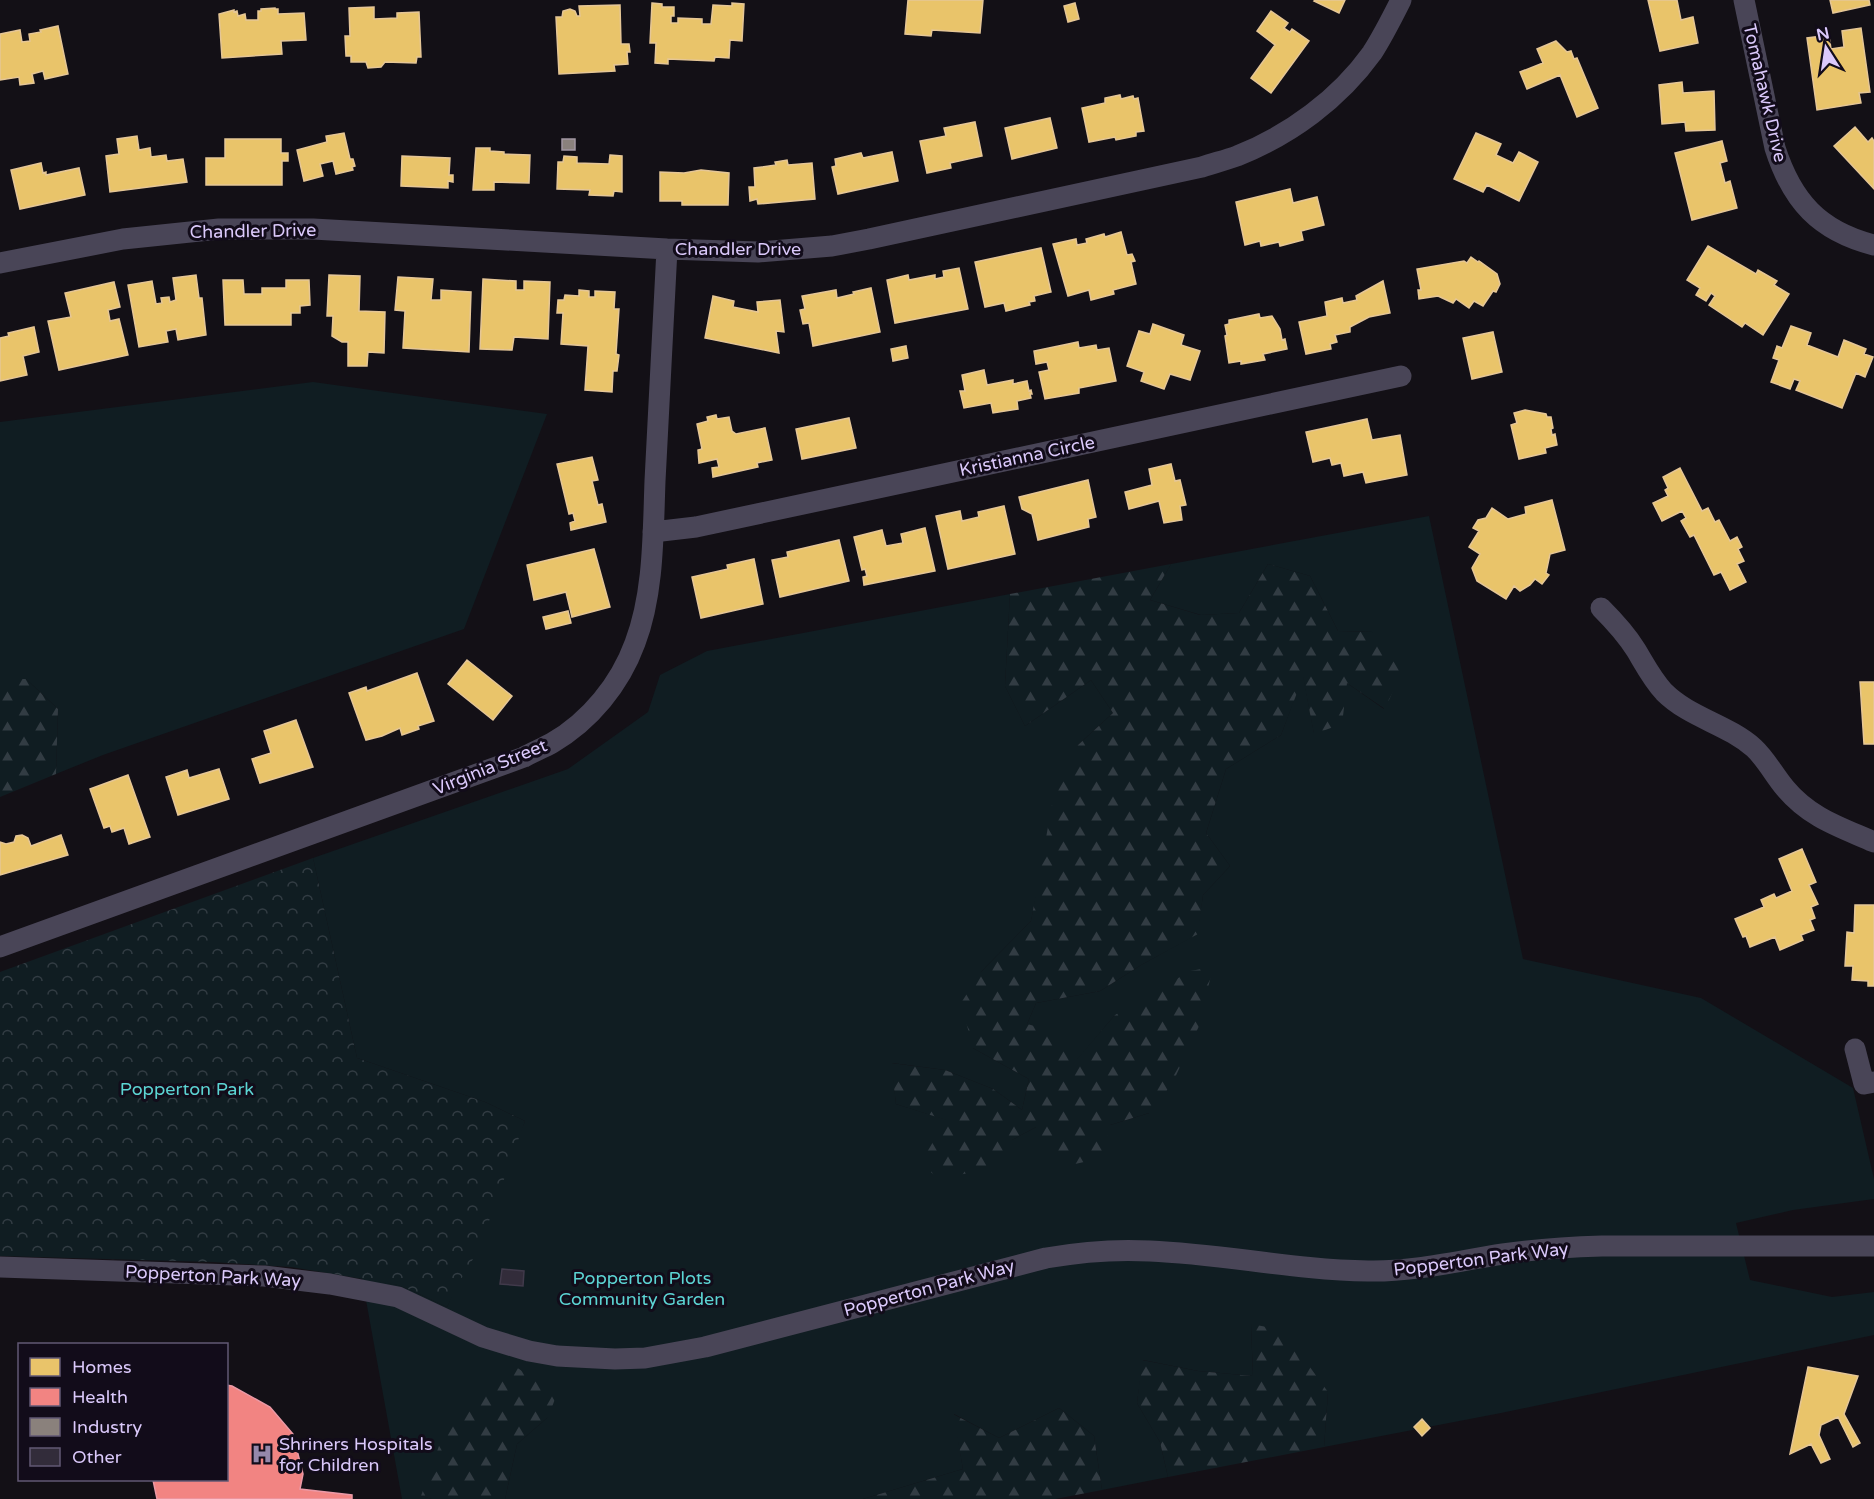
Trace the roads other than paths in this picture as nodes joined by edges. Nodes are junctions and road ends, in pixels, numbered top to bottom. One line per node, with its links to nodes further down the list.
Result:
1 (1401, 0): 4 (street, Chandler Drive)
2 (1744, 0): 3 (street, Tomahawk Drive)
3 (1874, 245)
4 (667, 249): 5 (street, Chandler Drive); 7 (street, Virginia Street)
5 (0, 263)
6 (1401, 376): 7 (street, Kristianna Circle)
7 (653, 532): 10 (street, Virginia Street)
8 (1601, 608): 9 (street)
9 (1874, 842)
10 (0, 947)
11 (1855, 1049): 12 (street)
12 (1874, 1082)
13 (1874, 1246): 14 (street, Popperton Park Way)
14 (0, 1267)

